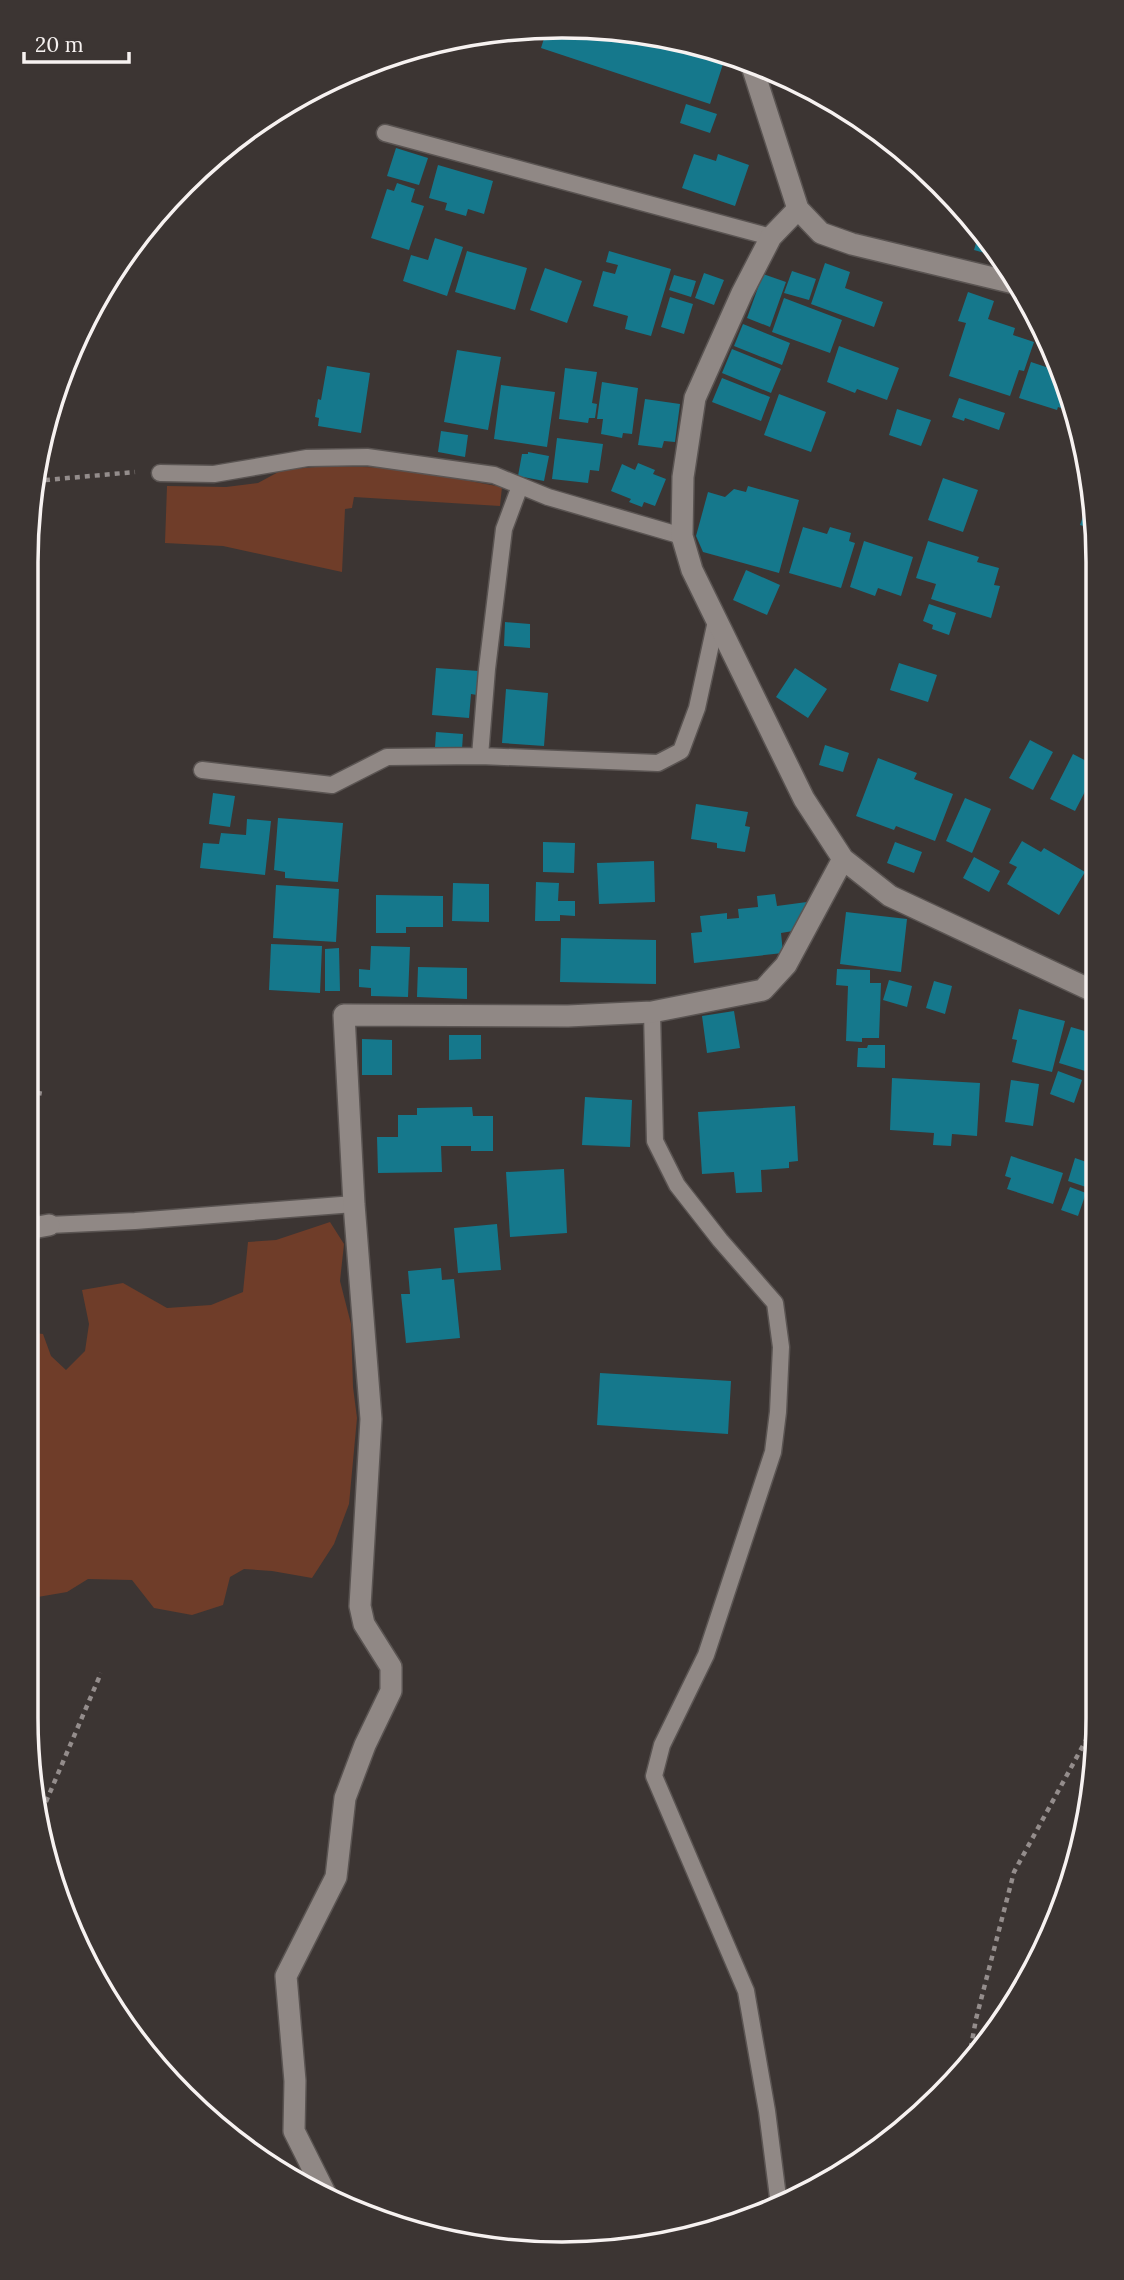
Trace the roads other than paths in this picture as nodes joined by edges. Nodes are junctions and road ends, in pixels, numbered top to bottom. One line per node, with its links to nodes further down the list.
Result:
1 (755, 75): 3 (street)
2 (385, 133): 4 (lane)
3 (798, 209): 4 (street); 5 (street)
4 (771, 237): 8 (street)
5 (1003, 280)
6 (160, 473): 7 (lane)
7 (520, 486): 8 (lane); 10 (lane)
8 (682, 536): 9 (street)
9 (716, 621): 10 (lane); 12 (street)
10 (480, 756): 11 (lane)
11 (202, 770)
12 (843, 859): 13 (street); 14 (street)
13 (1086, 988)
14 (652, 1012): 15 (street); 19 (lane)
15 (354, 1203): 16 (lane); 18 (street)
16 (49, 1225): 17 (street)
17 (38, 1227)
18 (320, 2182)
19 (778, 2195)

